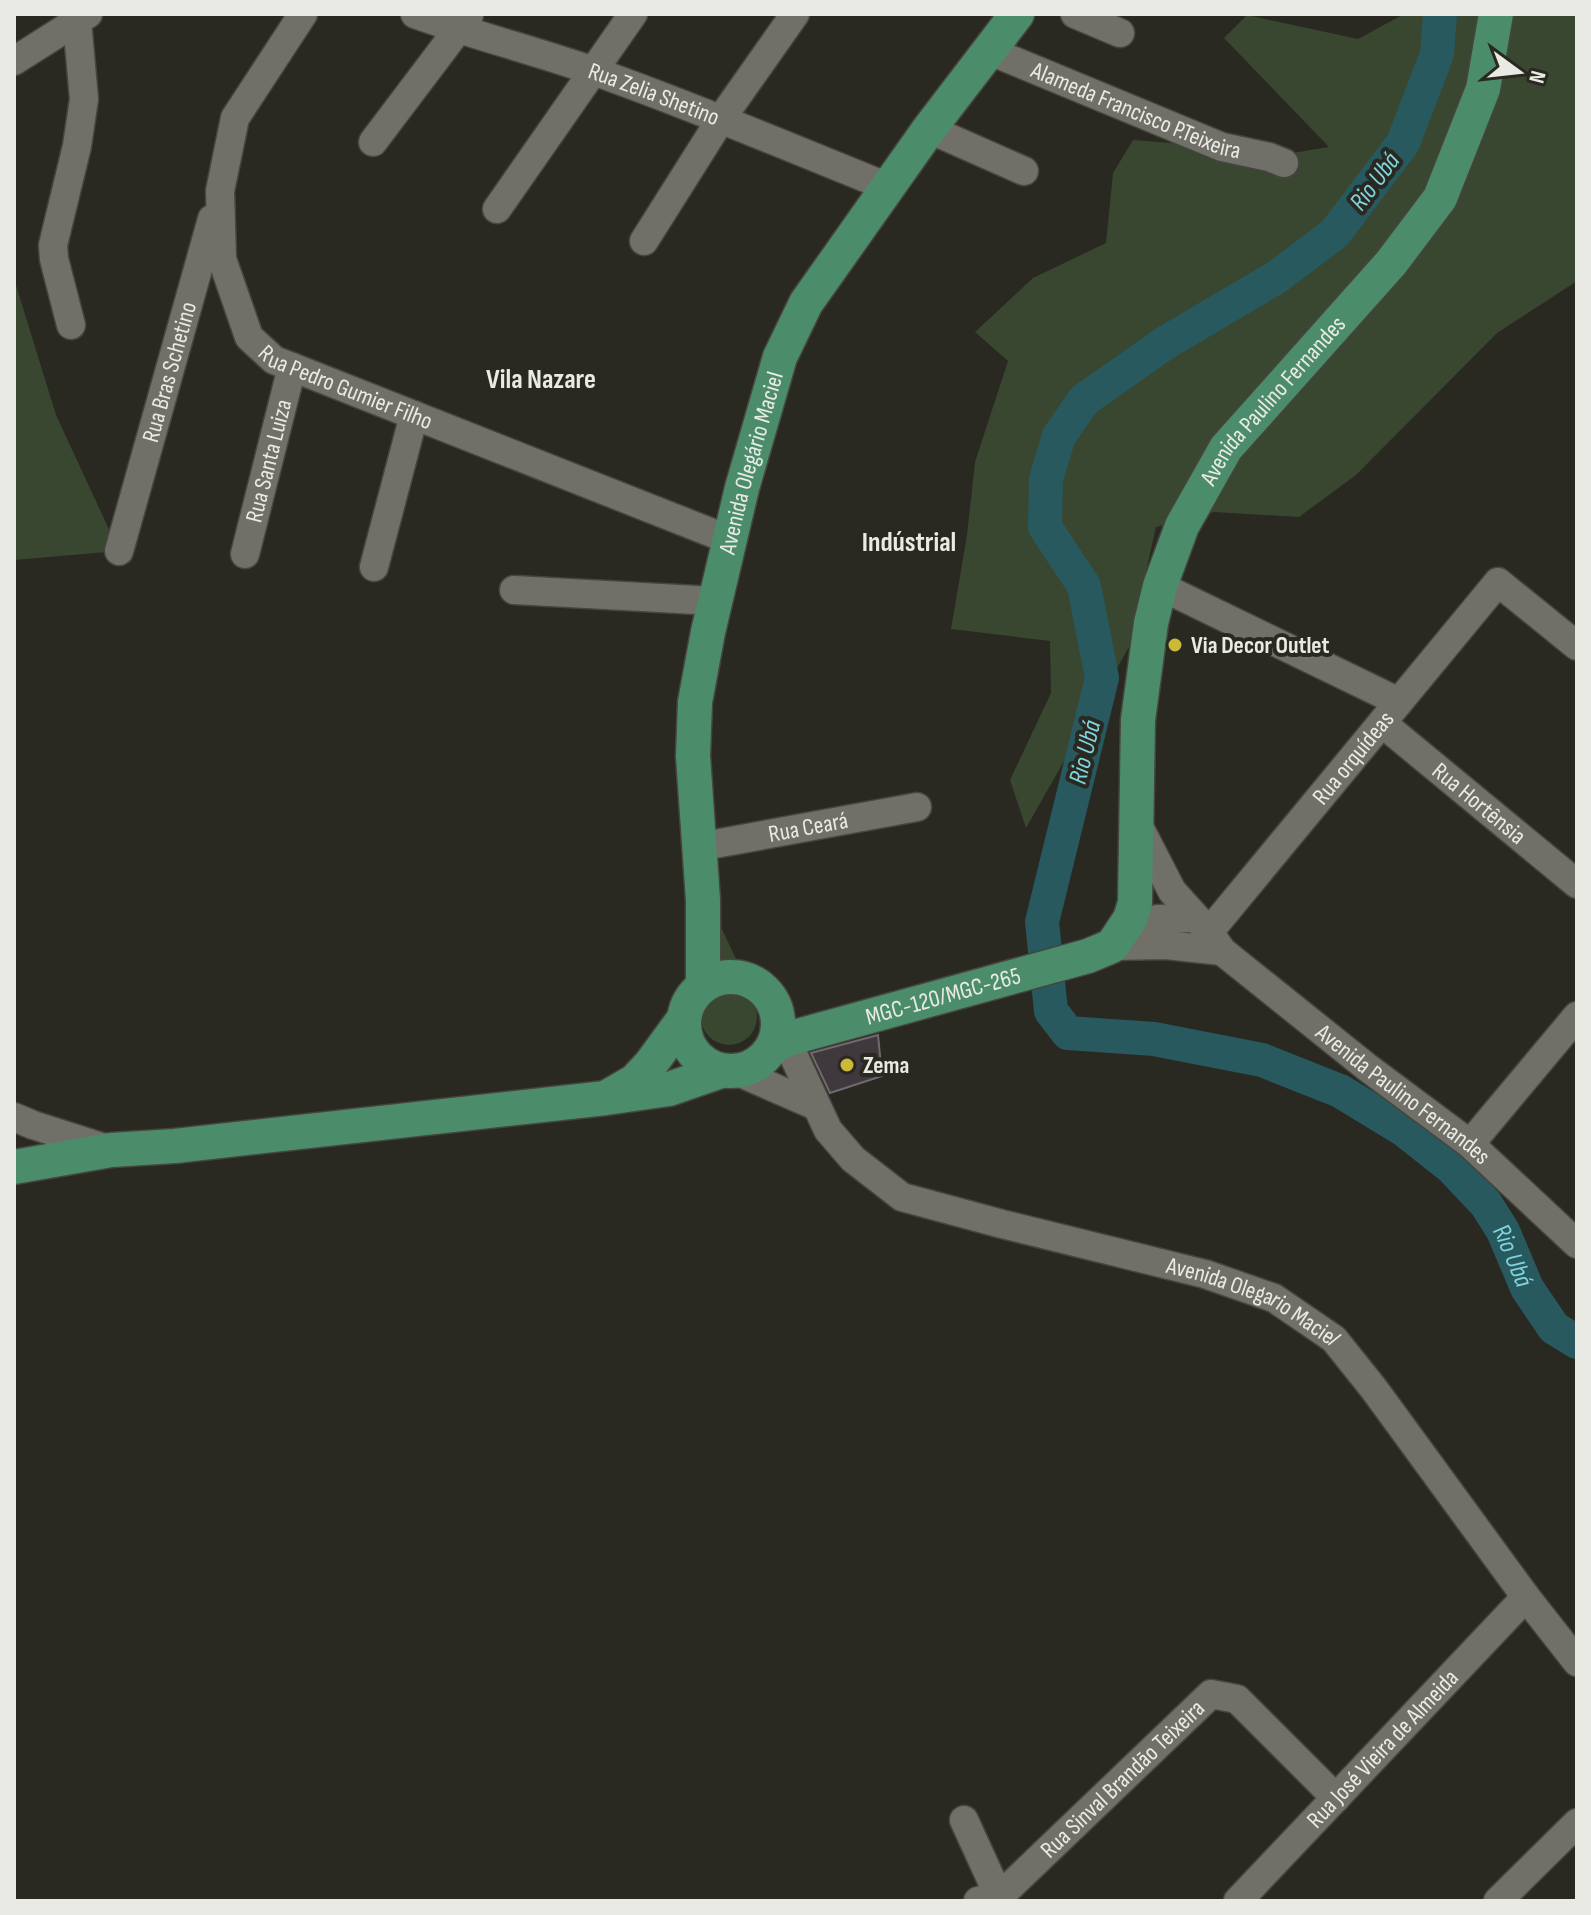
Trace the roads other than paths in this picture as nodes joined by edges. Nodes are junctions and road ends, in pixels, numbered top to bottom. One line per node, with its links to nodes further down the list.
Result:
1 (303, 14): 20 (street, Rua Pedro Gumier Filho)
2 (415, 14): 9 (street, Rua Zelia Shetino)
3 (633, 14): 13 (street)
4 (795, 14): 14 (street)
5 (1017, 14): 11 (main road, Avenida Olegário Maciel)
6 (1075, 14): 10 (street)
7 (1496, 14): 30 (main road, Avenida Paulino Fernandes)
8 (83, 18): 12 (street); 23 (street)
9 (464, 22): 13 (street, Rua Zelia Shetino); 16 (street)
10 (1120, 33)
11 (990, 51): 15 (main road, Avenida Olegário Maciel); 17 (street, Alameda Francisco P.Teixeira)
12 (14, 61)
13 (594, 71): 14 (street, Rua Zelia Shetino); 21 (street)
14 (721, 119): 19 (street, Rua Zelia Shetino); 22 (street)
15 (929, 129): 18 (street); 19 (main road, Avenida Olegário Maciel)
16 (373, 142)
17 (1284, 163)
18 (1024, 171)
19 (888, 187): 26 (main road, Avenida Olegário Maciel)
20 (220, 191): 24 (street, Rua Pedro Gumier Filho); 27 (street, Rua Bras Schetino)
21 (497, 209)
22 (644, 241)
23 (71, 325)
24 (292, 367): 25 (street, Rua Pedro Gumier Filho); 28 (street, Rua Santa Luiza)
25 (414, 415): 26 (street, Rua Pedro Gumier Filho); 29 (street)
26 (730, 540): 32 (main road, Avenida Olegário Maciel)
27 (119, 551)
28 (245, 554)
29 (374, 567)
30 (1160, 586): 34 (street, Rua Hortênsia); 36 (main road, Avenida Paulino Fernandes)
31 (514, 590): 32 (street)
32 (715, 601): 37 (main road, Avenida Olegário Maciel)
33 (1577, 646): 34 (street, Rua orquídeas)
34 (1391, 713): 38 (street, Rua Hortênsia); 39 (street, Rua orquídeas)
35 (917, 807): 37 (street, Rua Ceará)
36 (1136, 820): 39 (street, Avenida Paulino Fernandes); 40 (main road, Avenida Paulino Fernandes)
37 (698, 847): 41 (main road, Avenida Olegário Maciel)
38 (1577, 884)
39 (1208, 934): 40 (street); 40 (street); 49 (street, Avenida Paulino Fernandes)
40 (1100, 951): 44 (main road, MGC-120/MGC-265)
41 (703, 986): 43 (main road); 44 (main road)
42 (1577, 1016): 49 (street)
43 (683, 1020): 45 (main road); 46 (main road)
44 (787, 1036): 45 (main road); 47 (street, Avenida Olegario Maciel)
45 (729, 1071): 46 (main road); 47 (street)
46 (606, 1098): 50 (main road)
47 (816, 1106): 53 (street, Avenida Olegario Maciel)
48 (14, 1117): 50 (street)
49 (1470, 1144): 52 (street, Avenida Paulino Fernandes)
50 (111, 1150): 51 (main road)
51 (14, 1167)
52 (1577, 1244)
53 (1526, 1597): 54 (street, Avenida Olegario Maciel); 55 (street, Rua José Vieira de Almeida)
54 (1577, 1662)
55 (1336, 1798): 58 (street, Rua Sinval Brandão Teixeira); 59 (street, Rua José Vieira de Almeida)
56 (964, 1820): 58 (street)
57 (1577, 1823): 60 (street)
58 (993, 1899)
59 (1238, 1901)
60 (1498, 1901)

